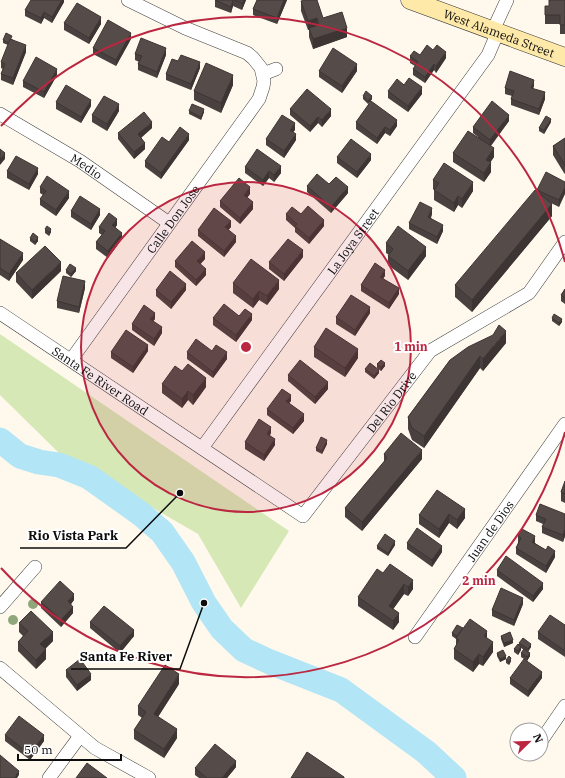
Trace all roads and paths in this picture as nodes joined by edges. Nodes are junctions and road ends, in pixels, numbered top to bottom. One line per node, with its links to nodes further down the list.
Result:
1 (128, 0): 7 (street)
2 (410, 0): 4 (street, West Alameda Street)
3 (507, 0): 4 (street, La Joya Street)
4 (495, 31): 5 (street, West Alameda Street); 14 (street, La Joya Street)
5 (565, 57)
6 (276, 69): 7 (street)
7 (263, 74): 9 (street, Calle Don Jose)
8 (0, 114): 9 (street, Medio)
9 (169, 223): 12 (street, Calle Don Jose)
10 (565, 242): 15 (street, Del Rio Drive)
11 (0, 313): 12 (street, Santa Fe River Road)
12 (71, 360): 14 (street, Santa Fe River Road)
13 (565, 424): 18 (street, Juan de Dios)
14 (202, 448): 15 (street, Santa Fe River Road)
15 (303, 516)
16 (35, 568): 17 (street)
17 (0, 607)
18 (415, 637)
19 (0, 668): 22 (street)
20 (565, 706): 21 (street)
21 (549, 729)
22 (80, 736): 23 (street); 24 (street)
23 (49, 778)
24 (149, 778)

